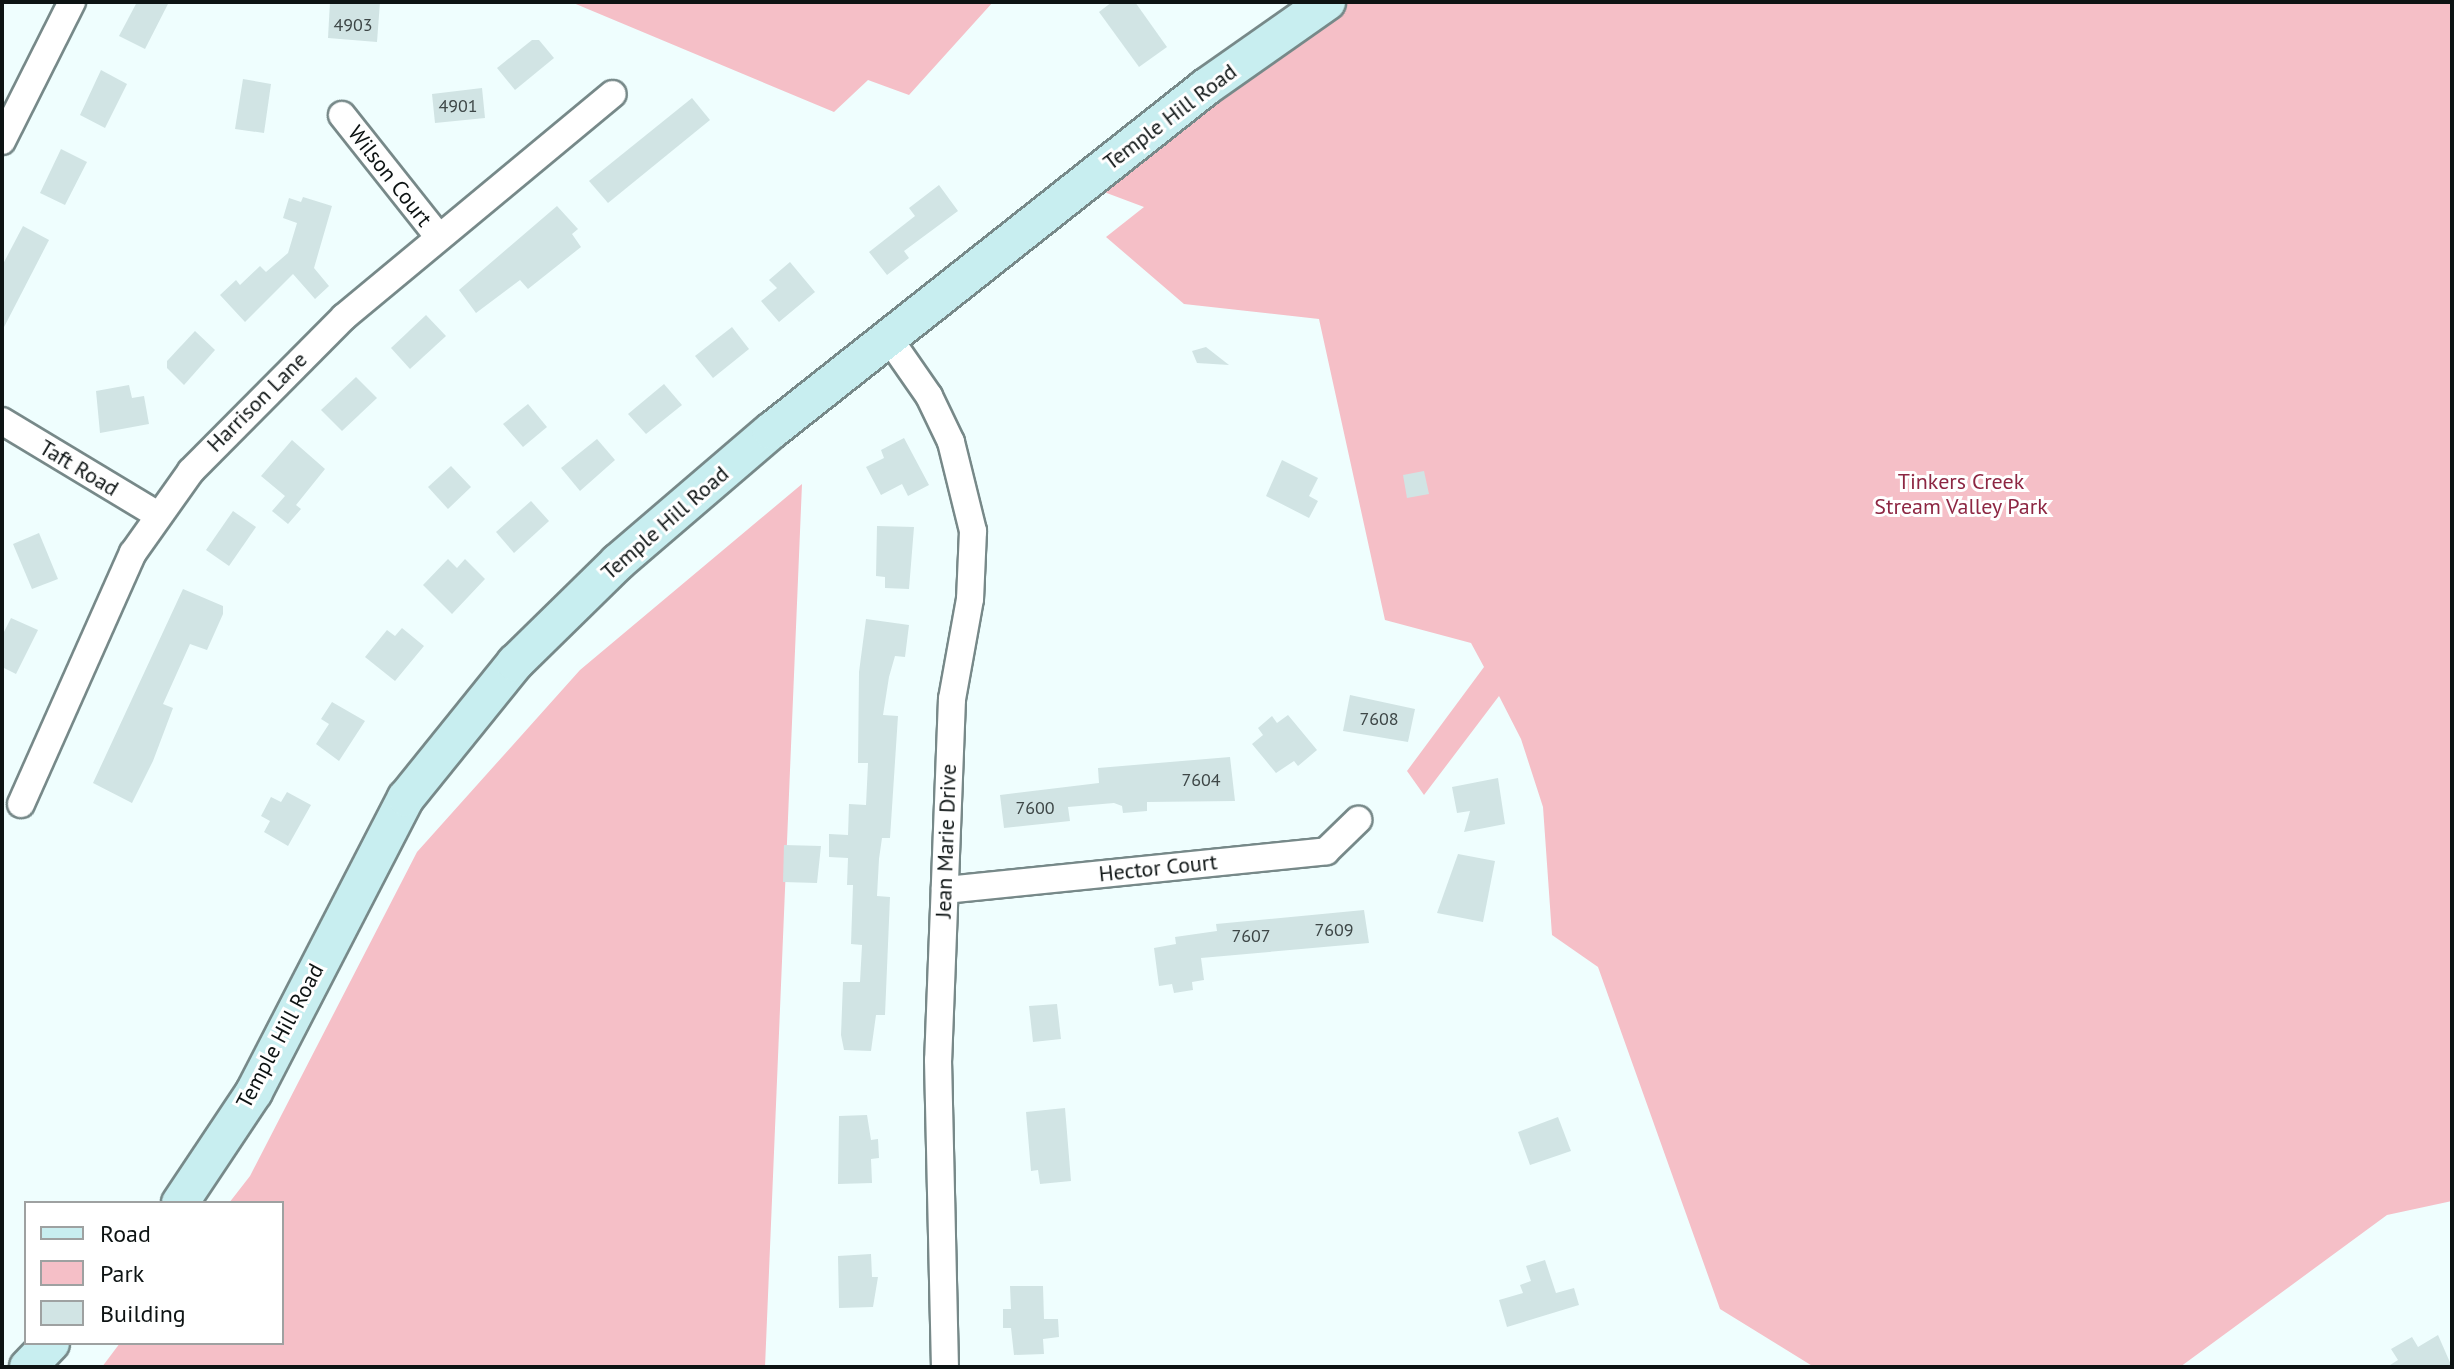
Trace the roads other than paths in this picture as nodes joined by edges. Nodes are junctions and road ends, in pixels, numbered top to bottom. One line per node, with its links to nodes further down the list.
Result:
1 (72, 2): 5 (street)
2 (1327, 2): 7 (main road, Temple Hill Road)
3 (613, 94): 6 (street, Harrison Lane)
4 (342, 115): 6 (street, Wilson Court)
5 (2, 141)
6 (438, 236): 9 (street, Harrison Lane)
7 (888, 337): 12 (street, Jean Marie Drive); 13 (main road, Temple Hill Road)
8 (2, 421): 9 (street, Taft Road)
9 (156, 514): 10 (street, Harrison Lane)
10 (21, 804)
11 (1358, 820): 12 (street, Hector Court)
12 (945, 890): 16 (street, Jean Marie Drive)
13 (181, 1201)
14 (49, 1345): 15 (main road)
15 (28, 1367)
16 (945, 1367)

